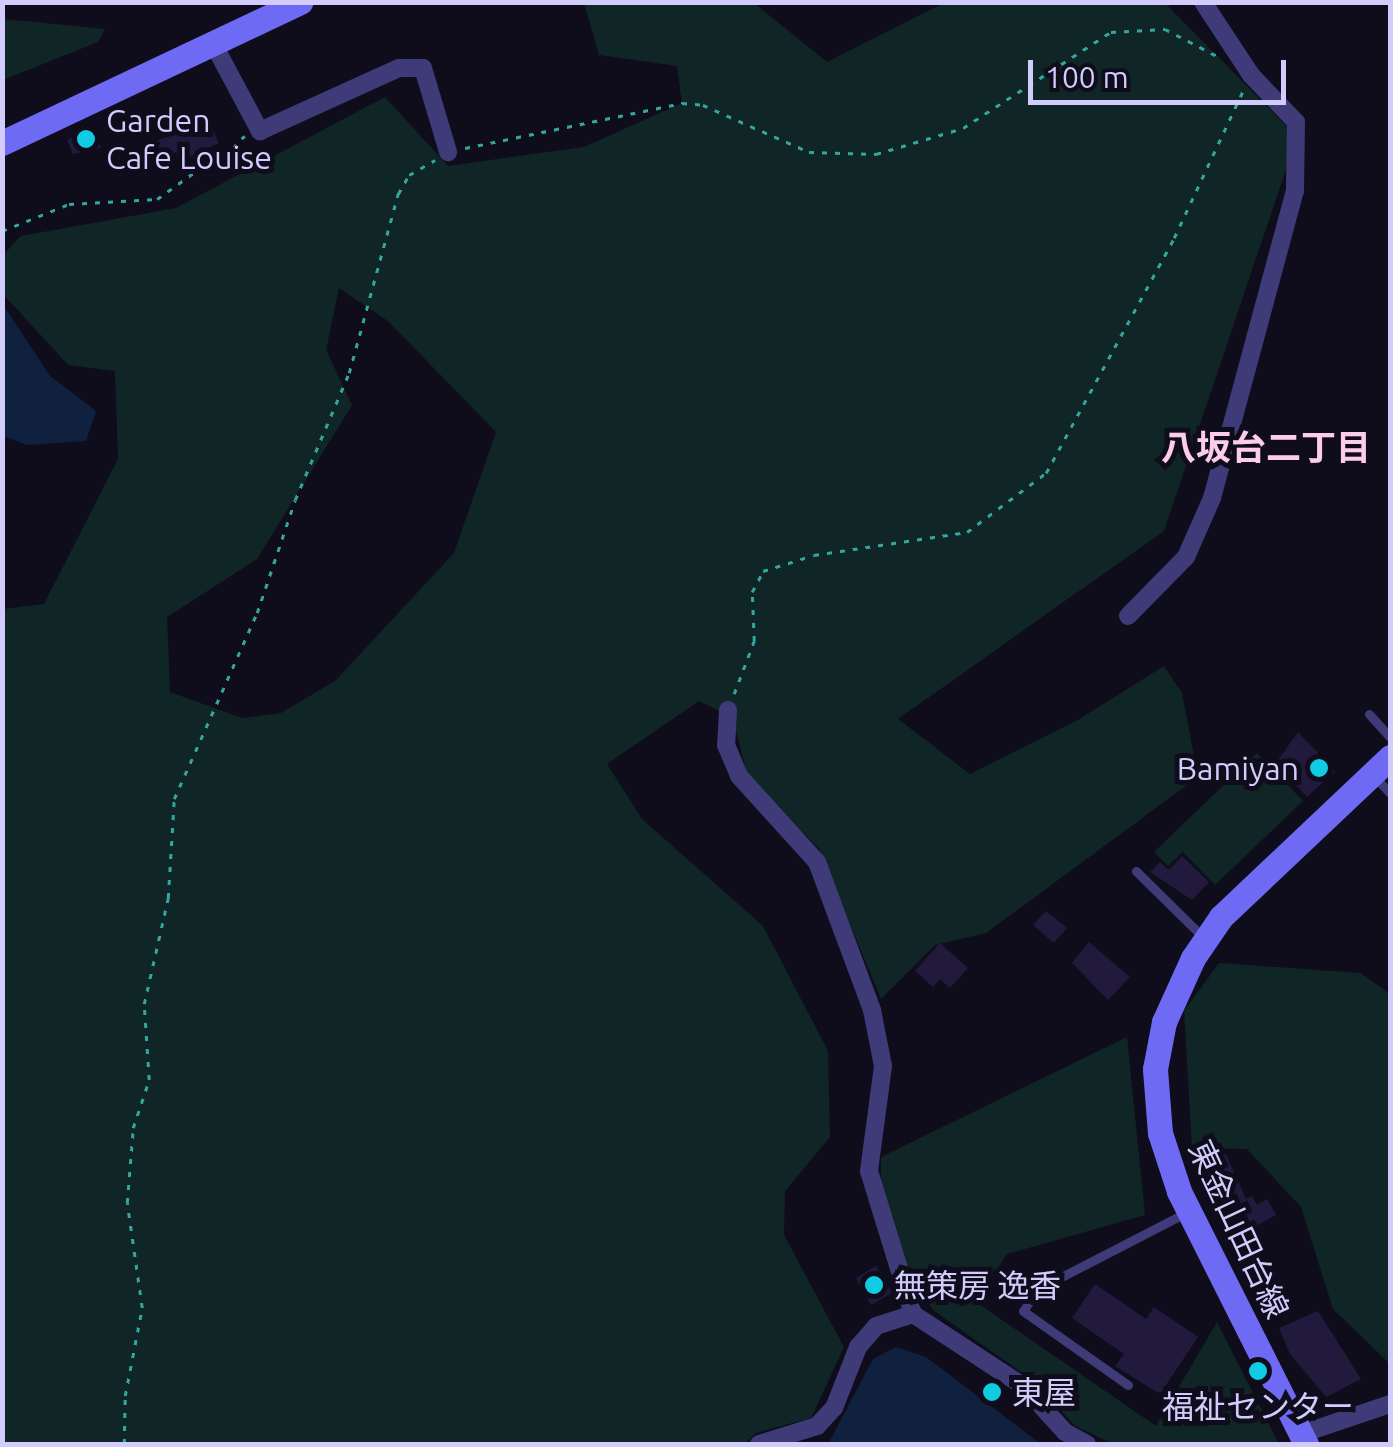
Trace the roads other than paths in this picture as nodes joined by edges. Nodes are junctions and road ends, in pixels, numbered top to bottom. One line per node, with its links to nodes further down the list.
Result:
1 (300, 2): 3 (main road)
2 (1203, 2): 6 (street)
3 (214, 45): 4 (main road); 5 (street)
4 (2, 143)
5 (448, 152)
6 (1128, 616)
7 (728, 710): 14 (street)
8 (1369, 714): 9 (lane)
9 (1390, 737)
10 (1384, 775): 12 (main road, 東金山田台線)
11 (1136, 871): 12 (lane)
12 (1206, 939): 13 (main road, 東金山田台線)
13 (1190, 1211): 15 (lane); 17 (main road, 東金山田台線)
14 (913, 1314): 18 (street); 19 (street)
15 (1128, 1385)
16 (1390, 1404): 17 (street)
17 (1304, 1441)
18 (760, 1444)
19 (1087, 1444)

